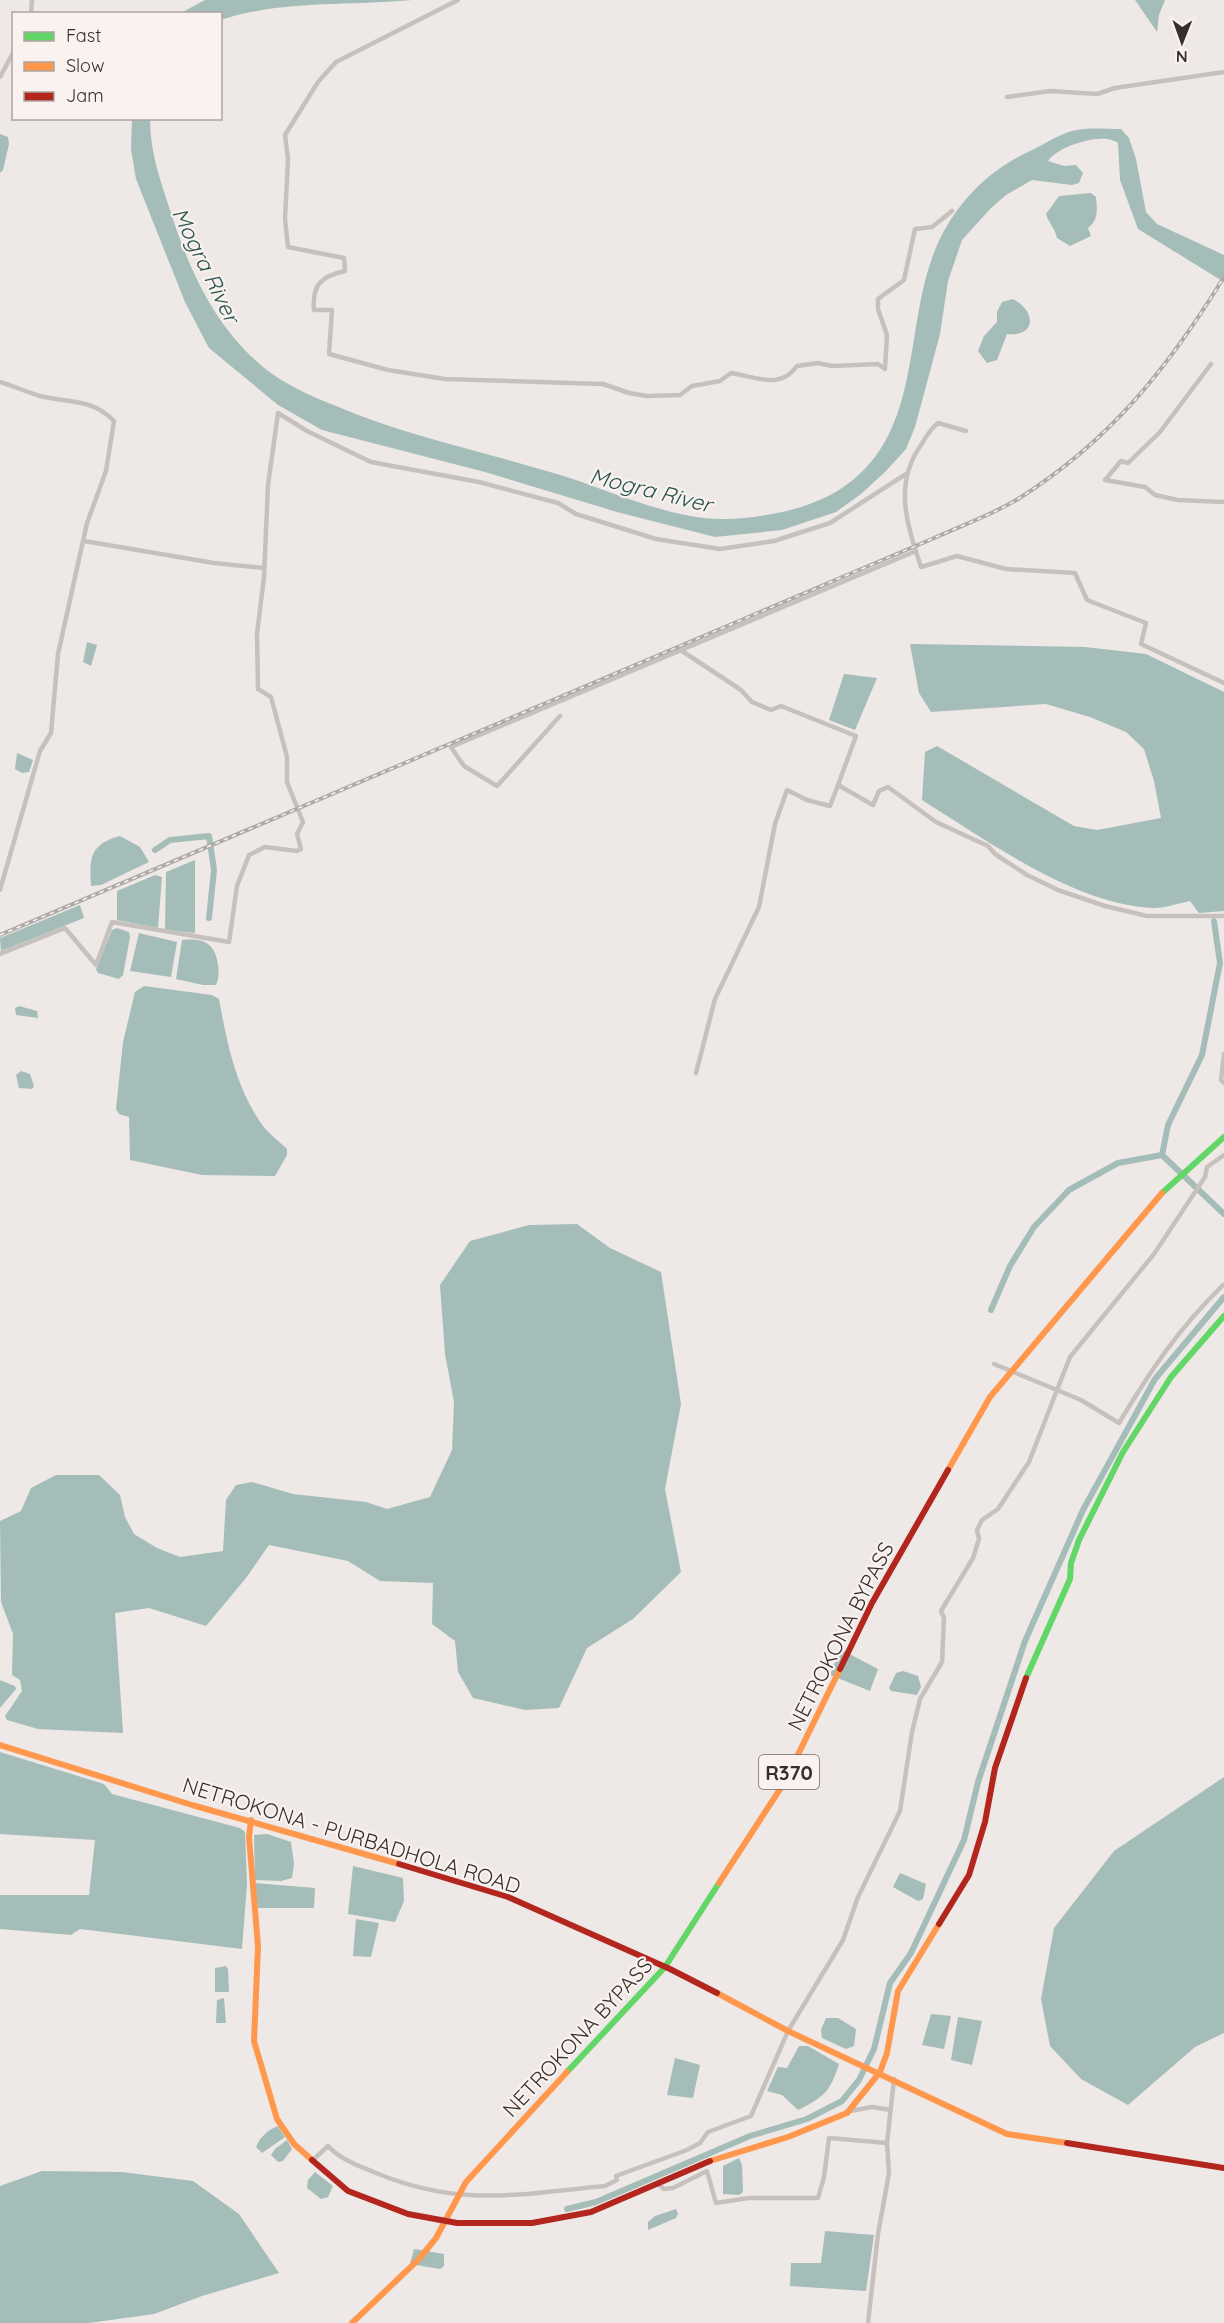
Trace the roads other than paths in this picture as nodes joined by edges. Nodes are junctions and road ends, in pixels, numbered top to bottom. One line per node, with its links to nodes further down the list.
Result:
1 (458, 0): 6 (street)
2 (12, 55): 4 (street)
3 (1224, 72): 5 (street)
4 (0, 77)
5 (1007, 97)
6 (952, 211)
7 (1211, 364): 11 (street)
8 (0, 382): 12 (street)
9 (966, 431): 10 (street)
10 (906, 474): 13 (street); 14 (street)
11 (1224, 502)
12 (84, 541): 14 (street); 19 (street)
13 (916, 551): 15 (street); 16 (street)
14 (264, 568): 21 (street)
15 (679, 649): 17 (street); 18 (street)
16 (1224, 683)
17 (560, 716)
18 (838, 784): 20 (street); 23 (street)
19 (0, 890)
20 (1224, 916)
21 (0, 954)
22 (1224, 1054): 24 (street)
23 (696, 1073)
24 (1224, 1083)
25 (1224, 1137): 33 (main road, NETROKONA BYPASS / R370)
26 (1224, 1155): 30 (street)
27 (1223, 1285): 30 (street)
28 (1224, 1316): 35 (main road)
29 (994, 1364): 30 (street)
30 (1057, 1390): 34 (street)
31 (0, 1745): 32 (main road, NETROKONA - PURBADHOLA ROAD)
32 (251, 1820): 33 (main road, NETROKONA - PURBADHOLA ROAD); 40 (main road)
33 (665, 1966): 34 (main road, NETROKONA - PURBADHOLA ROAD); 43 (main road, NETROKONA BYPASS / R370)
34 (788, 2031): 35 (main road, NETROKONA - PURBADHOLA ROAD); 40 (street)
35 (878, 2072): 36 (main road, NETROKONA - PURBADHOLA ROAD); 38 (main road)
36 (894, 2079): 37 (street); 41 (main road, NETROKONA - PURBADHOLA ROAD)
37 (891, 2110): 38 (street); 39 (street)
38 (846, 2113): 42 (main road)
39 (887, 2143): 42 (street); 44 (street)
40 (313, 2160): 42 (main road)
41 (1224, 2168)
42 (658, 2184)
43 (352, 2323)
44 (868, 2323)

